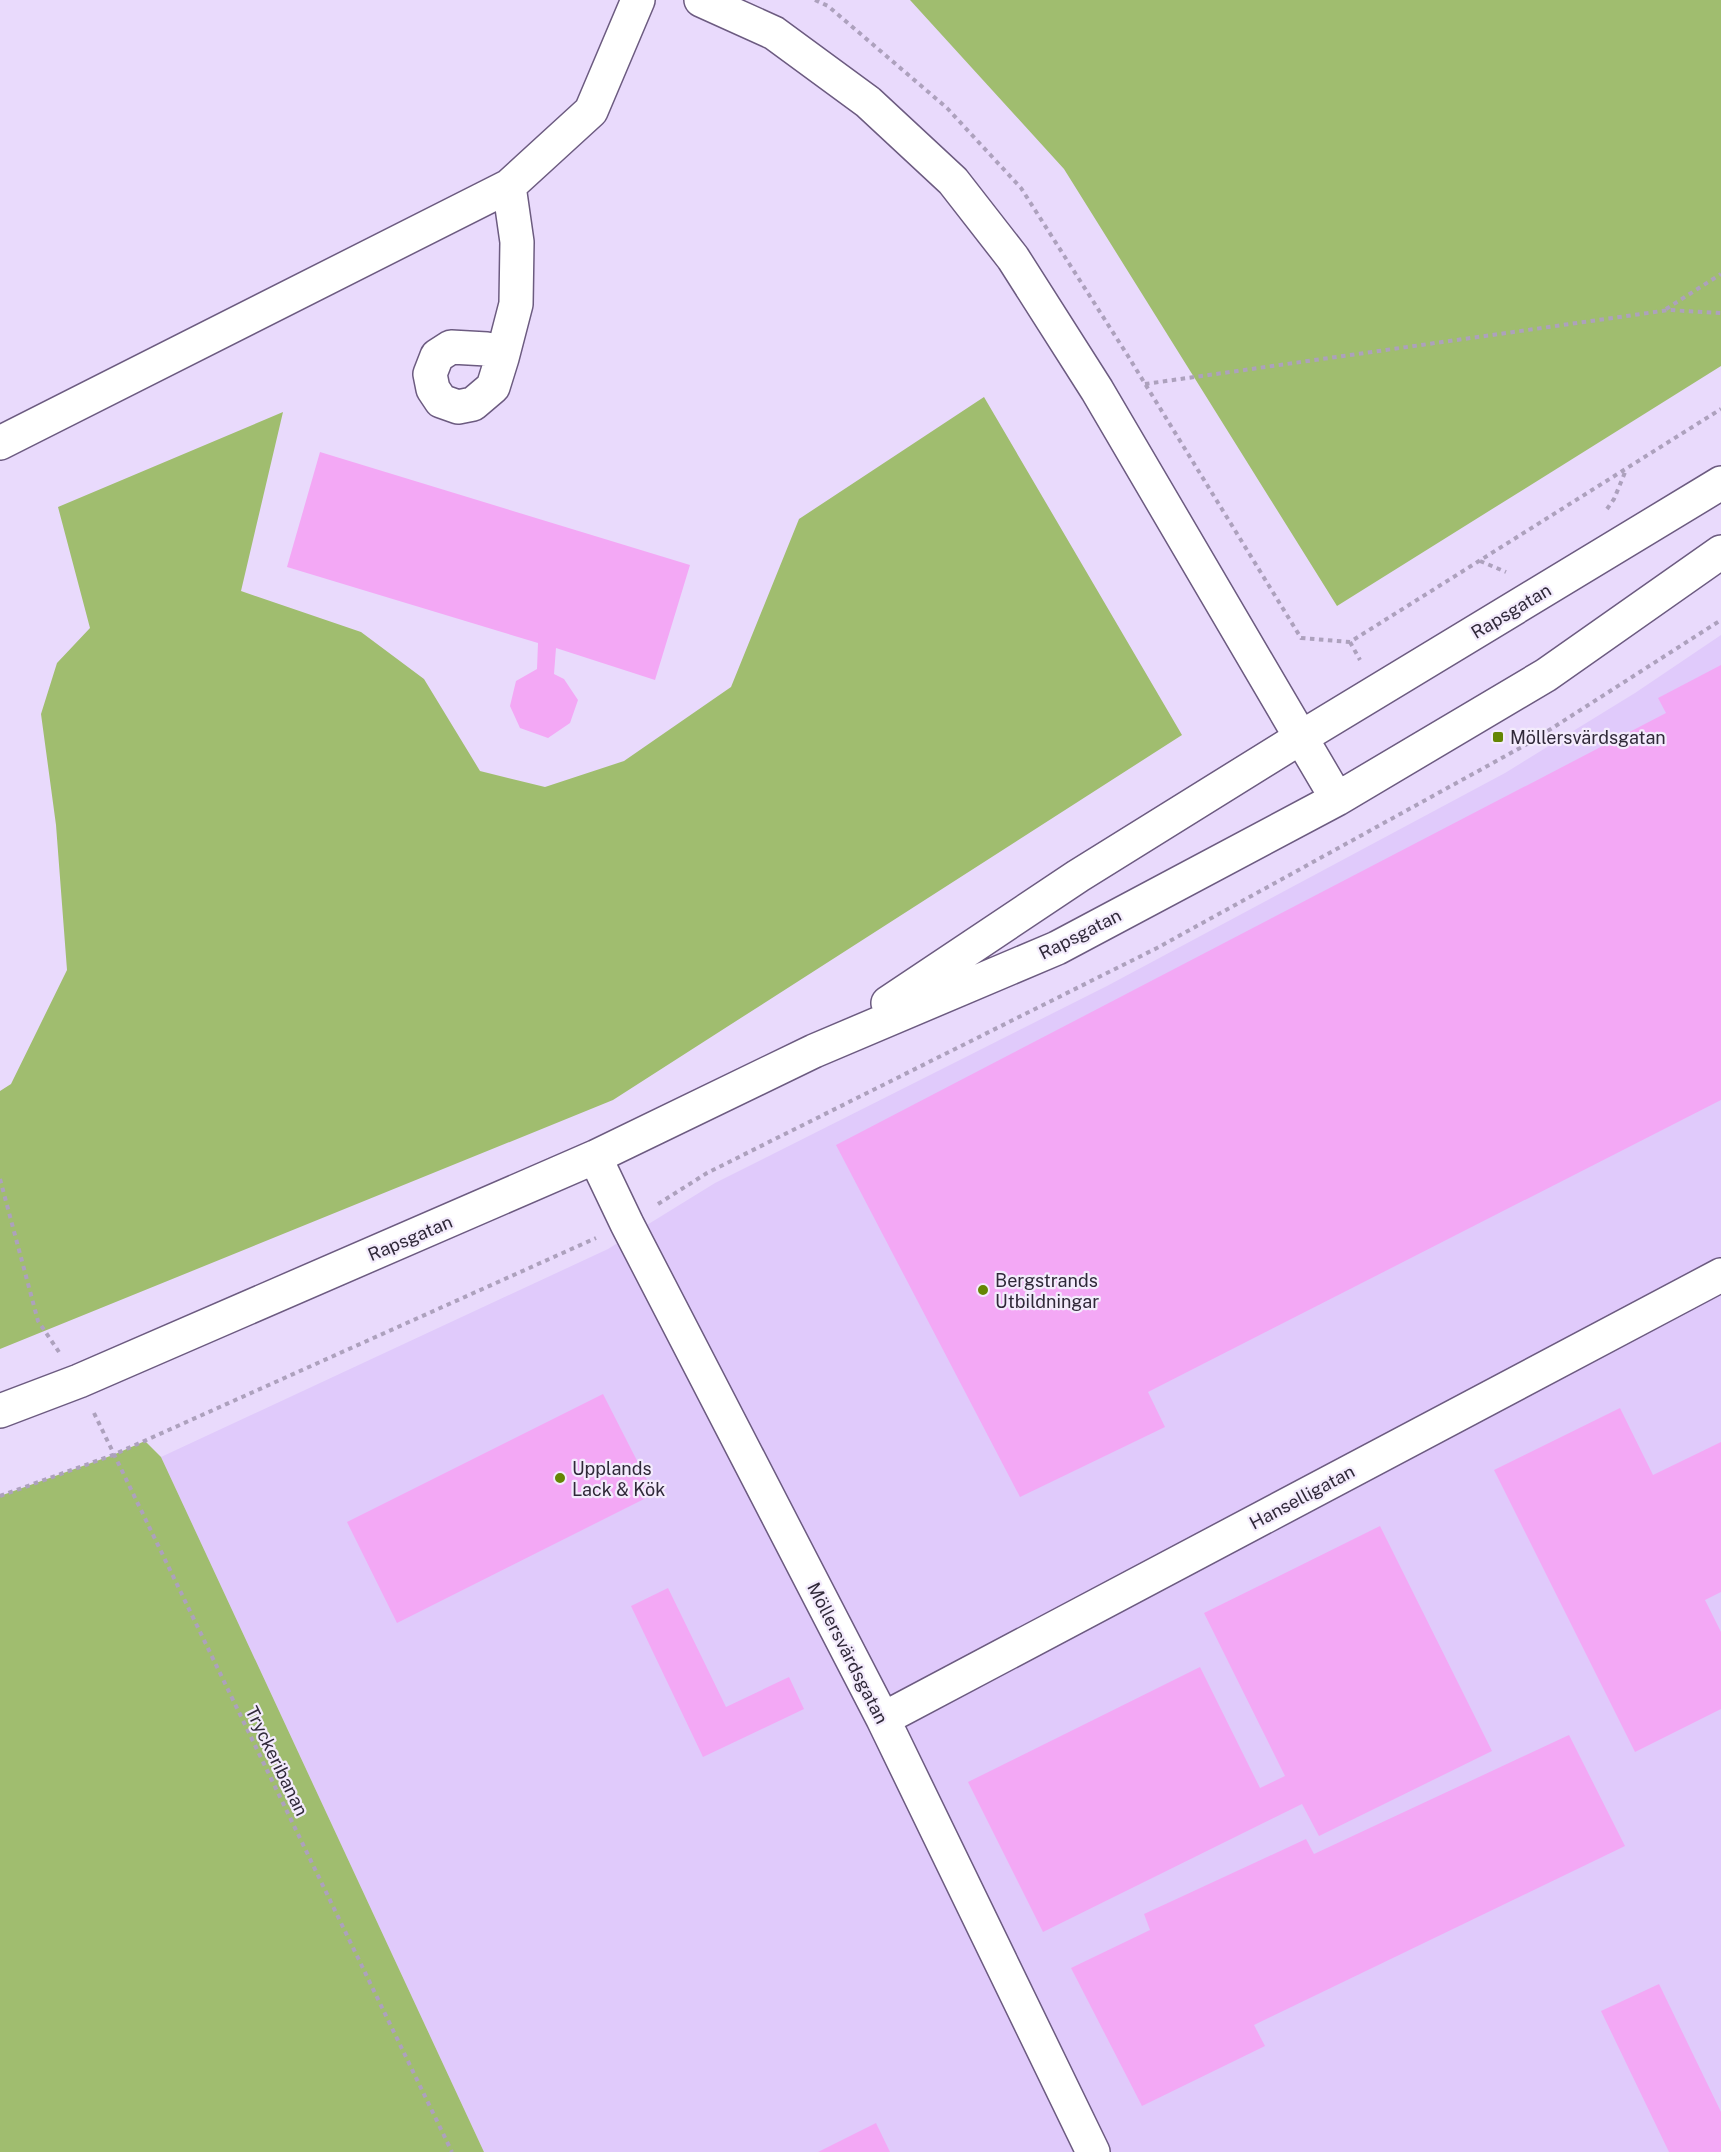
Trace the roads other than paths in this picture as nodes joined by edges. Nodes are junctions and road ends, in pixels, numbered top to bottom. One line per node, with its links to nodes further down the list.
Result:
1 (638, 0): 3 (street)
2 (701, 0): 8 (street)
3 (509, 186): 4 (street); 5 (street)
4 (502, 358)
5 (0, 442)
6 (1721, 483): 8 (street, Rapsgatan)
7 (1721, 552): 9 (street, Rapsgatan)
8 (1300, 738): 9 (street); 10 (street, Rapsgatan)
9 (1337, 799): 10 (street, Rapsgatan)
10 (814, 1051): 11 (street, Rapsgatan)
11 (595, 1158): 13 (street, Rapsgatan); 14 (street, Möllersvärdsgatan)
12 (1721, 1275): 14 (street, Hanselligatan)
13 (0, 1412)
14 (883, 1719): 15 (street, Möllersvärdsgatan)
15 (1093, 2152)

